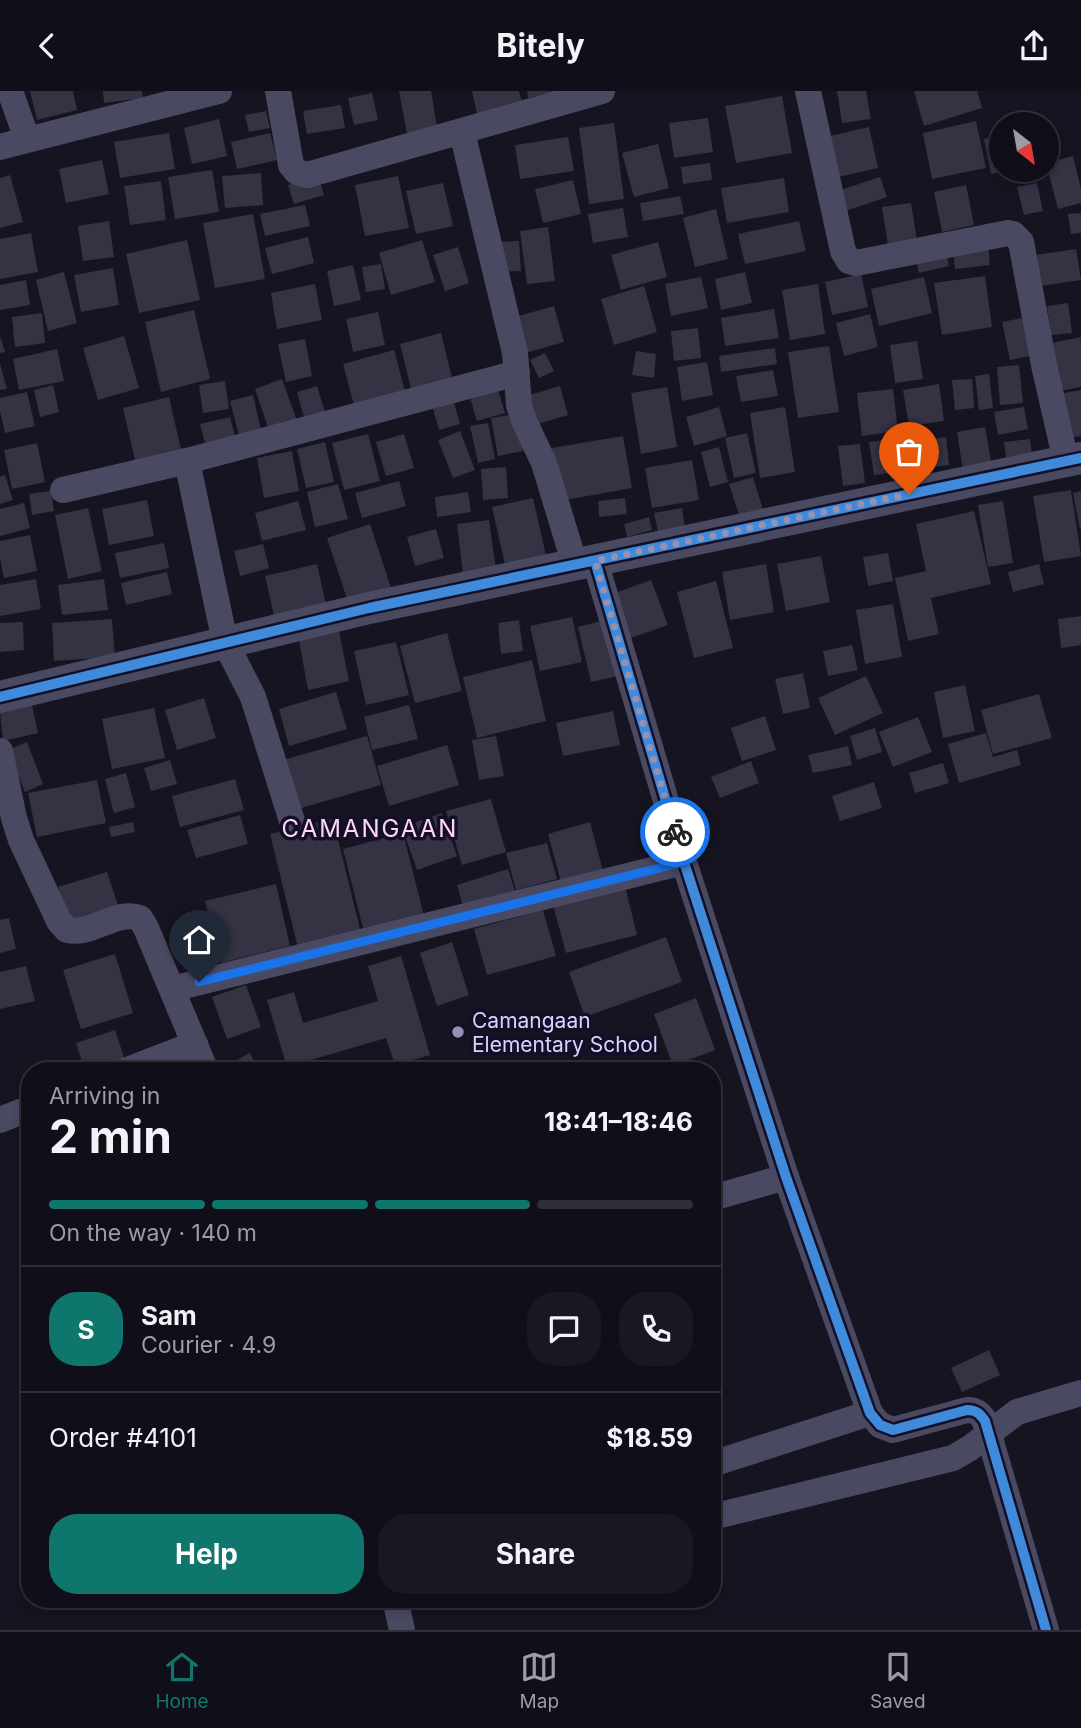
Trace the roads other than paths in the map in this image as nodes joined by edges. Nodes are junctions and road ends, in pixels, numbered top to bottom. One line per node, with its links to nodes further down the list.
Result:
1 (10, 91): 7 (street)
2 (219, 91): 7 (street)
3 (278, 91): 6 (street)
4 (602, 91): 6 (street)
5 (808, 91): 10 (street)
6 (462, 132): 9 (street)
7 (27, 139): 8 (street)
8 (0, 147)
9 (517, 373): 11 (street); 13 (street)
10 (1073, 459): 13 (street)
11 (187, 461): 12 (street); 14 (street)
12 (63, 491)
13 (585, 563): 14 (street); 18 (street)
14 (225, 642): 15 (street); 17 (street)
15 (0, 697)
16 (0, 751): 19 (street)
17 (293, 824)
18 (684, 862): 19 (street); 25 (street)
19 (172, 989): 20 (street)
20 (195, 1044): 21 (street); 22 (street)
21 (148, 1062)
22 (202, 1062)
23 (21, 1112): 24 (street)
24 (0, 1120)
25 (786, 1177): 26 (street); 28 (street)
26 (721, 1195)
27 (1081, 1394): 29 (street)
28 (870, 1413): 29 (street); 30 (street)
29 (989, 1433): 31 (street); 34 (street)
30 (721, 1461)
31 (721, 1515)
32 (397, 1608): 33 (street)
33 (402, 1630)
34 (1046, 1630)

